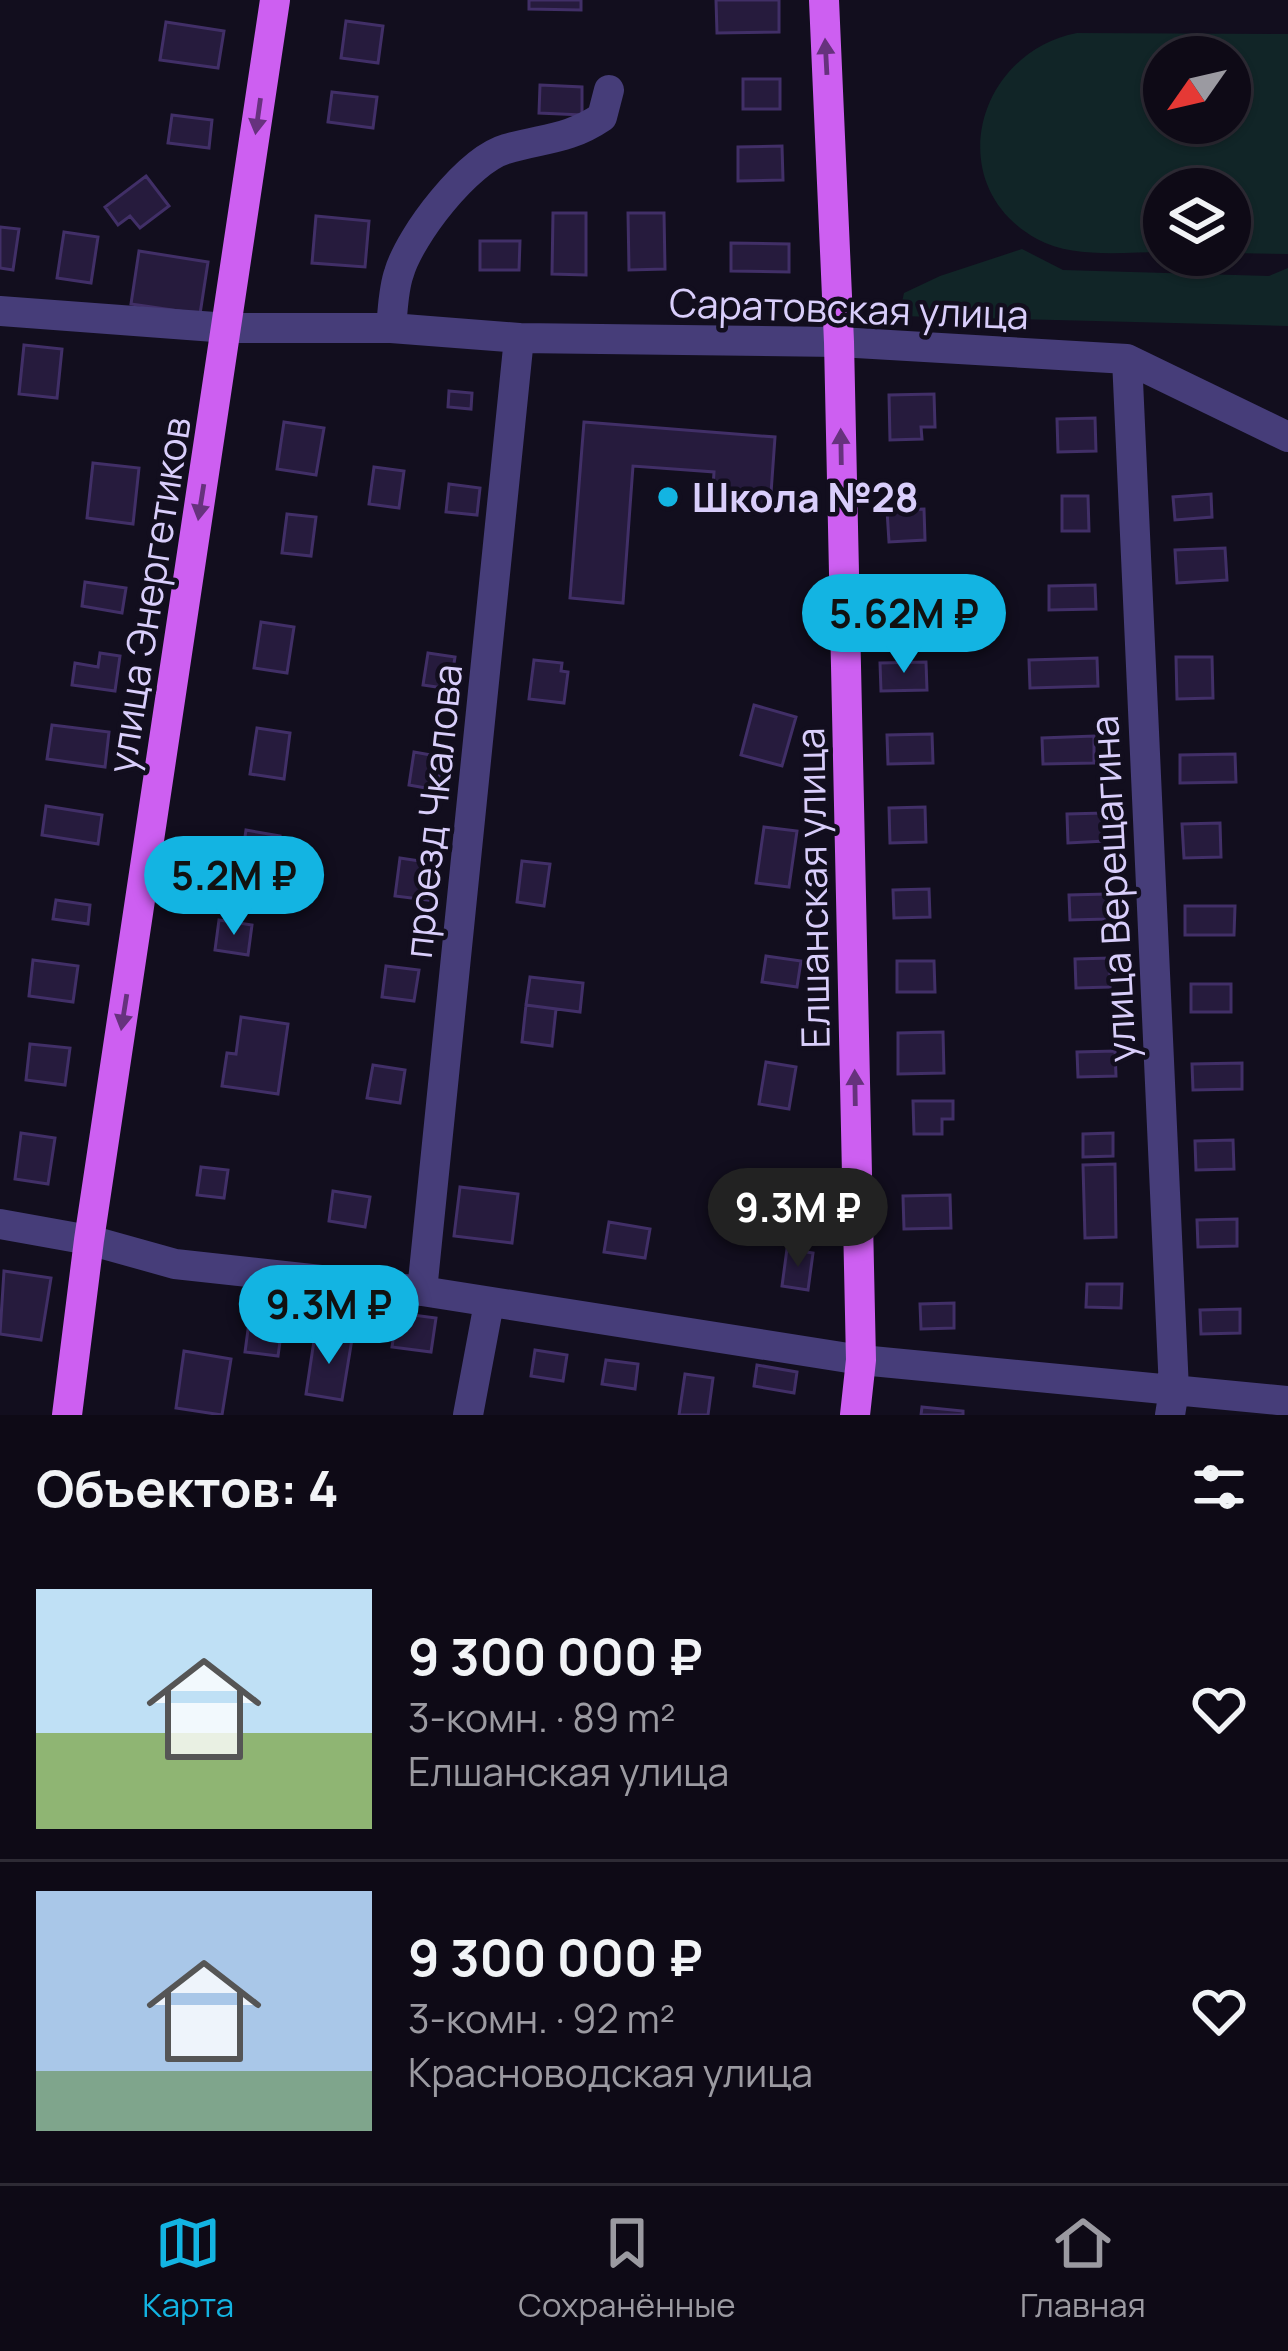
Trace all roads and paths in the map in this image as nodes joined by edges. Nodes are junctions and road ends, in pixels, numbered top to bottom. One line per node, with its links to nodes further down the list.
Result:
1 (274, 0): 5 (main road, улица Энергетиков, one-way to 5)
2 (824, 0): 8 (main road, Елшанская улица, one-way to 2)
3 (609, 90): 6 (street)
4 (0, 311): 5 (street, Саратовская улица)
5 (228, 328): 6 (street, Саратовская улица); 12 (main road, улица Энергетиков, one-way to 12)
6 (391, 328): 7 (street, Саратовская улица)
7 (519, 338): 8 (street, Саратовская улица); 13 (street, проезд Чкалова)
8 (839, 342): 9 (street, Саратовская улица); 15 (main road, Елшанская улица, one-way to 8)
9 (1127, 359): 10 (street, Саратовская улица); 17 (street, улица Верещагина)
10 (1288, 437)
11 (0, 1224): 12 (street)
12 (89, 1240): 13 (street); 18 (main road, улица Энергетиков)
13 (422, 1291): 14 (street)
14 (490, 1303): 15 (street); 19 (street)
15 (861, 1360): 17 (street); 20 (main road, Елшанская улица)
16 (1288, 1401): 17 (street)
17 (1172, 1403)
18 (67, 1415)
19 (468, 1415)
20 (855, 1415)

